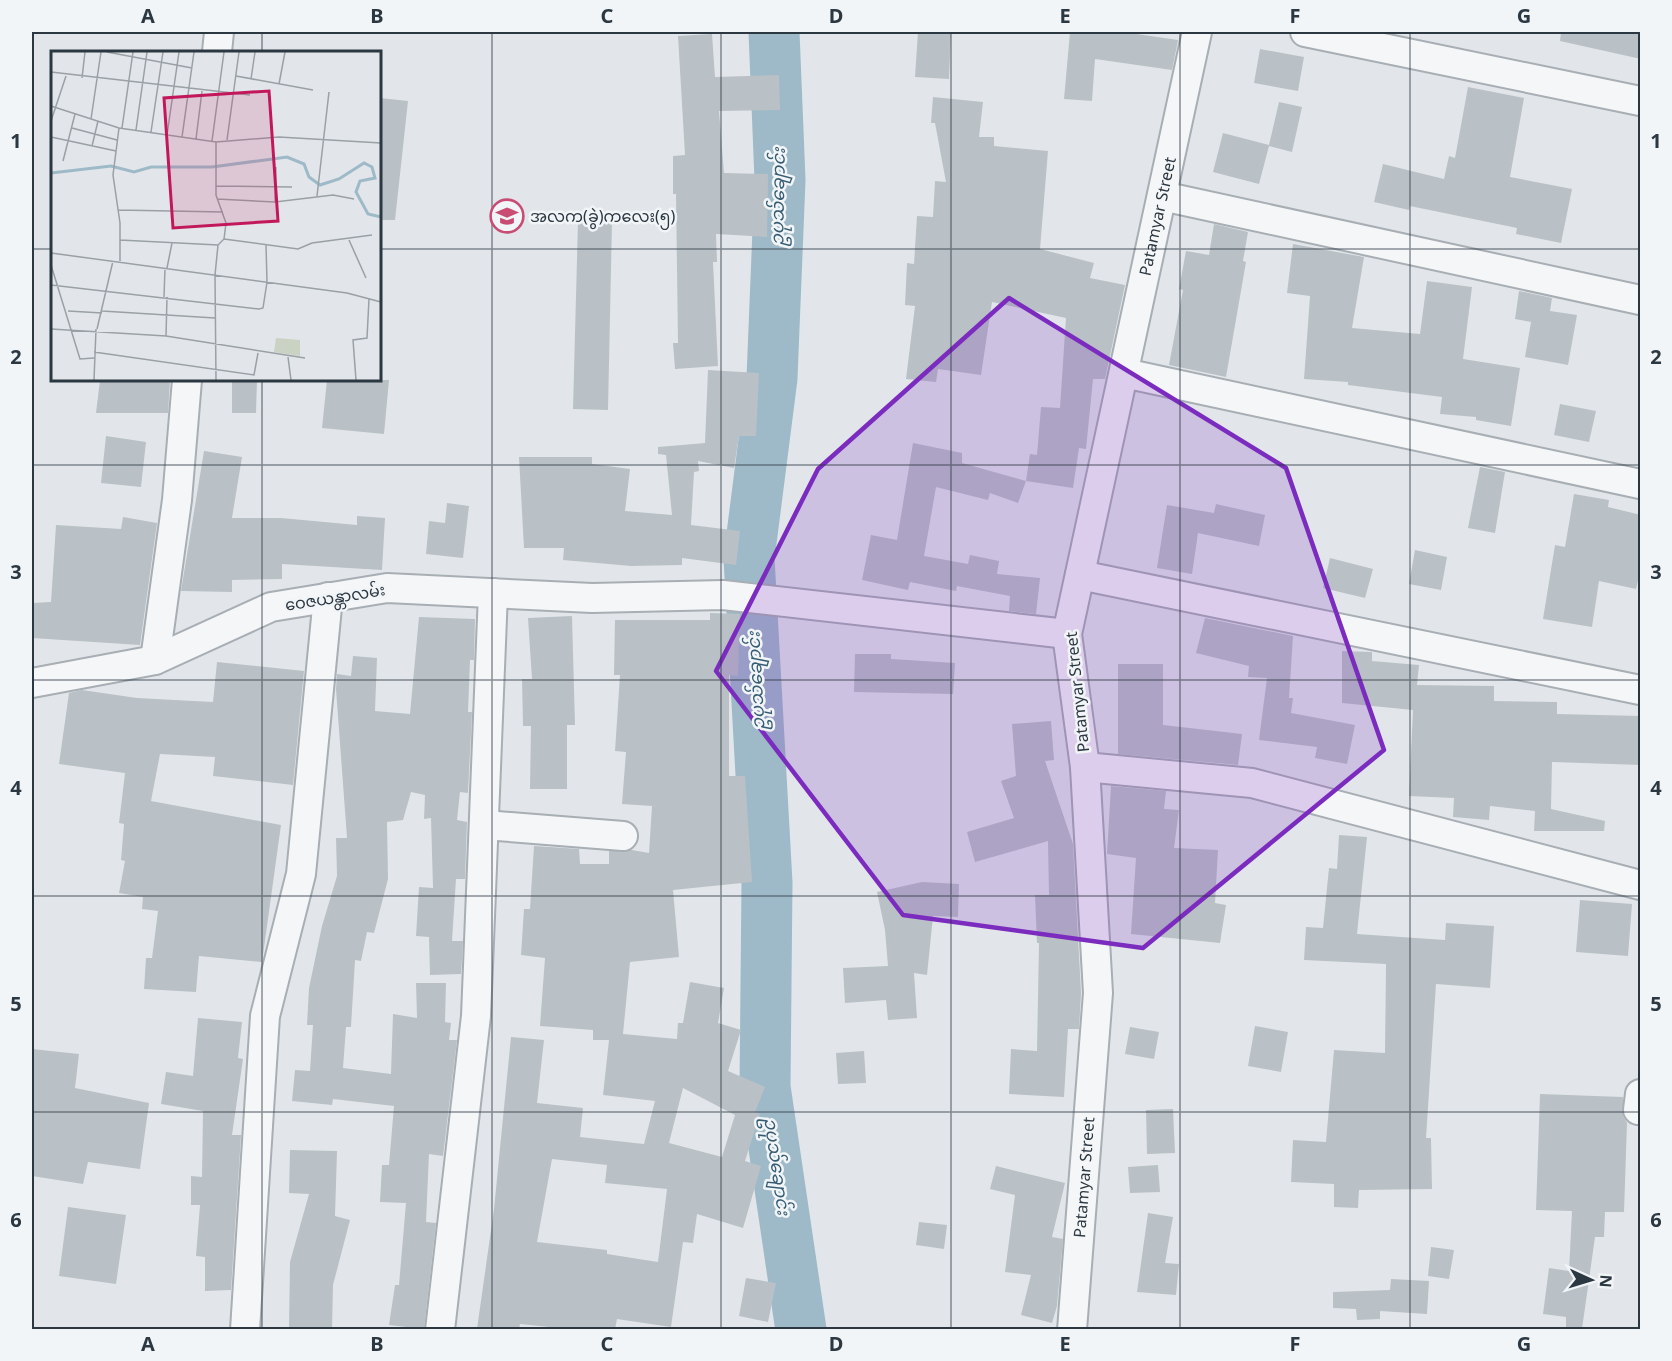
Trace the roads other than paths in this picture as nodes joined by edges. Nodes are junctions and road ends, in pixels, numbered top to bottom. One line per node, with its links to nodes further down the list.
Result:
1 (219, 32): 4 (street)
2 (1197, 32): 6 (street, Patamyar Street)
3 (1305, 32): 5 (street)
4 (217, 51)
5 (1641, 101)
6 (1162, 195): 7 (street); 8 (street, Patamyar Street)
7 (1641, 300)
8 (1124, 372): 10 (street); 11 (street, Patamyar Street)
9 (188, 381): 15 (street)
10 (1641, 484)
11 (1080, 575): 14 (street, Patamyar Street); 17 (street)
12 (493, 593): 13 (street, ဝေဇယန္တာလမ်း); 14 (street, ဝေဇယန္တာလမ်း); 19 (street)
13 (328, 597): 15 (street, ဝေဇယန္တာလမ်း); 22 (street)
14 (1067, 634): 18 (street, Patamyar Street)
15 (155, 660): 16 (street, ဝေဇယန္တာလမ်း)
16 (32, 684)
17 (1641, 690)
18 (1085, 767): 21 (street); 24 (street, Patamyar Street)
19 (483, 825): 20 (street); 23 (street)
20 (623, 836)
21 (1641, 885)
22 (245, 1329)
23 (440, 1329)
24 (1072, 1329)

